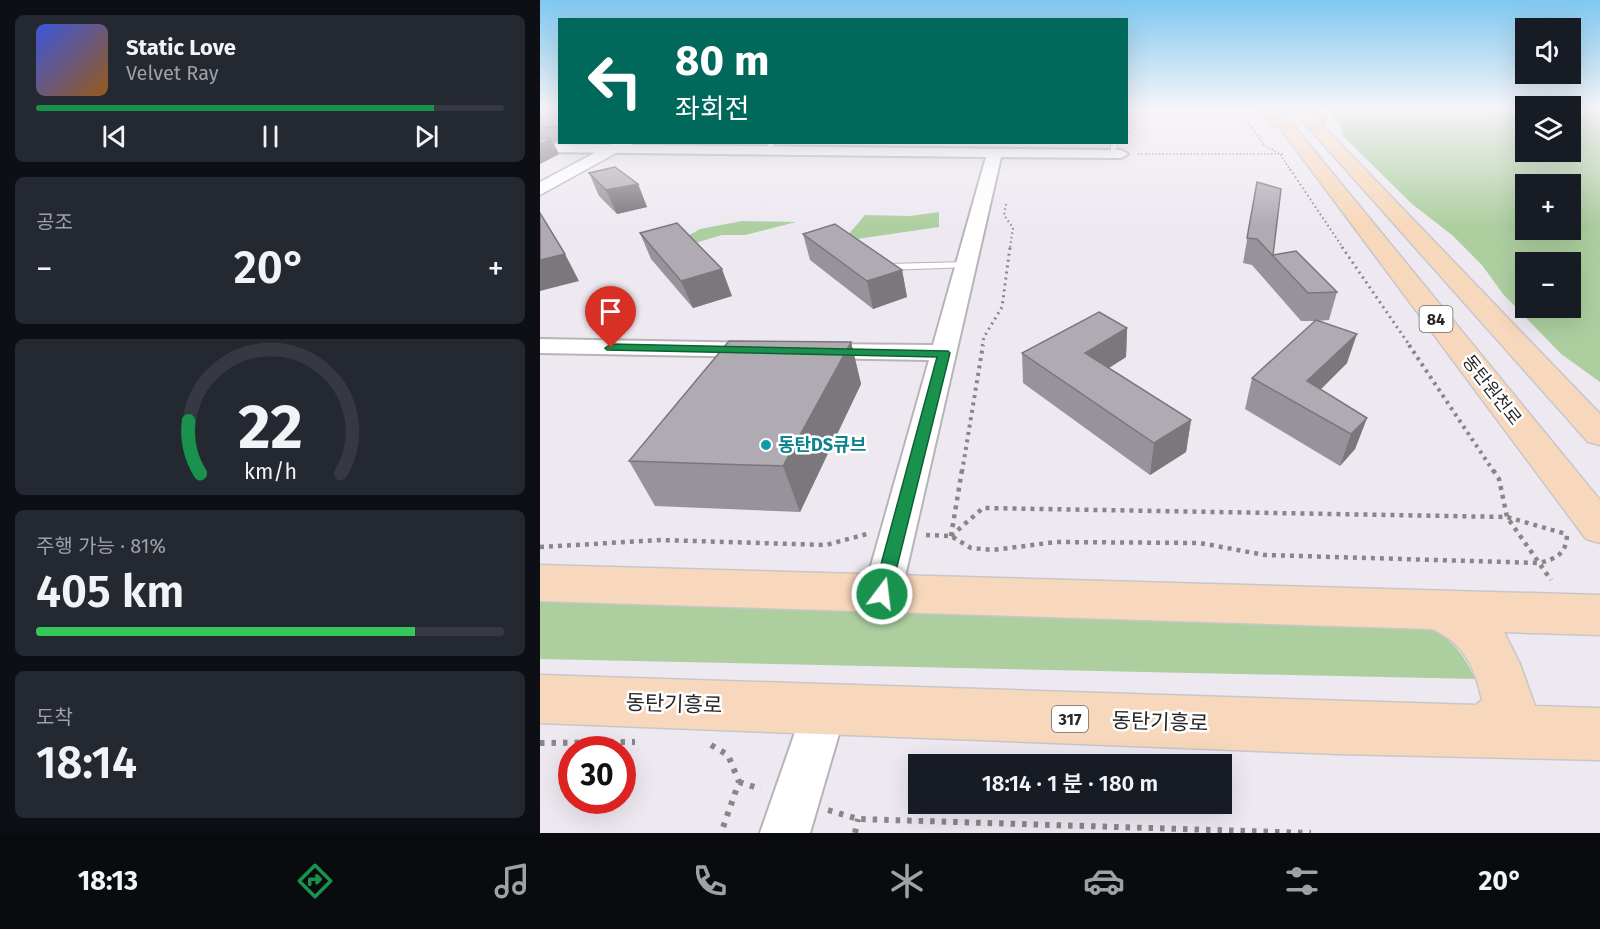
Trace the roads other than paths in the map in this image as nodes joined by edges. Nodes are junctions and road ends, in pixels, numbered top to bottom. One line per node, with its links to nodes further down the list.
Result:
1 (606, 148): 8 (street)
2 (607, 148): 9 (street)
3 (840, 148): 7 (street)
4 (1311, 148): 15 (main road, 동탄원천로 / 84)
5 (1340, 148): 14 (main road, 84)
6 (1116, 150): 7 (street)
7 (995, 152): 10 (street)
8 (540, 178)
9 (540, 189)
10 (967, 265): 11 (lane); 13 (street)
11 (887, 267)
12 (540, 346): 13 (street)
13 (944, 353): 17 (street)
14 (1600, 434)
15 (1600, 528)
16 (540, 583): 17 (main road)
17 (882, 594): 18 (main road)
18 (1435, 610): 19 (main road); 22 (main road)
19 (1600, 615)
20 (540, 699): 21 (main road, 동탄기흥로 / 317)
21 (824, 710): 22 (main road, 동탄기흥로 / 317); 24 (street)
22 (1486, 731): 23 (main road, 동탄기흥로 / 317)
23 (1600, 734)
24 (785, 833)

